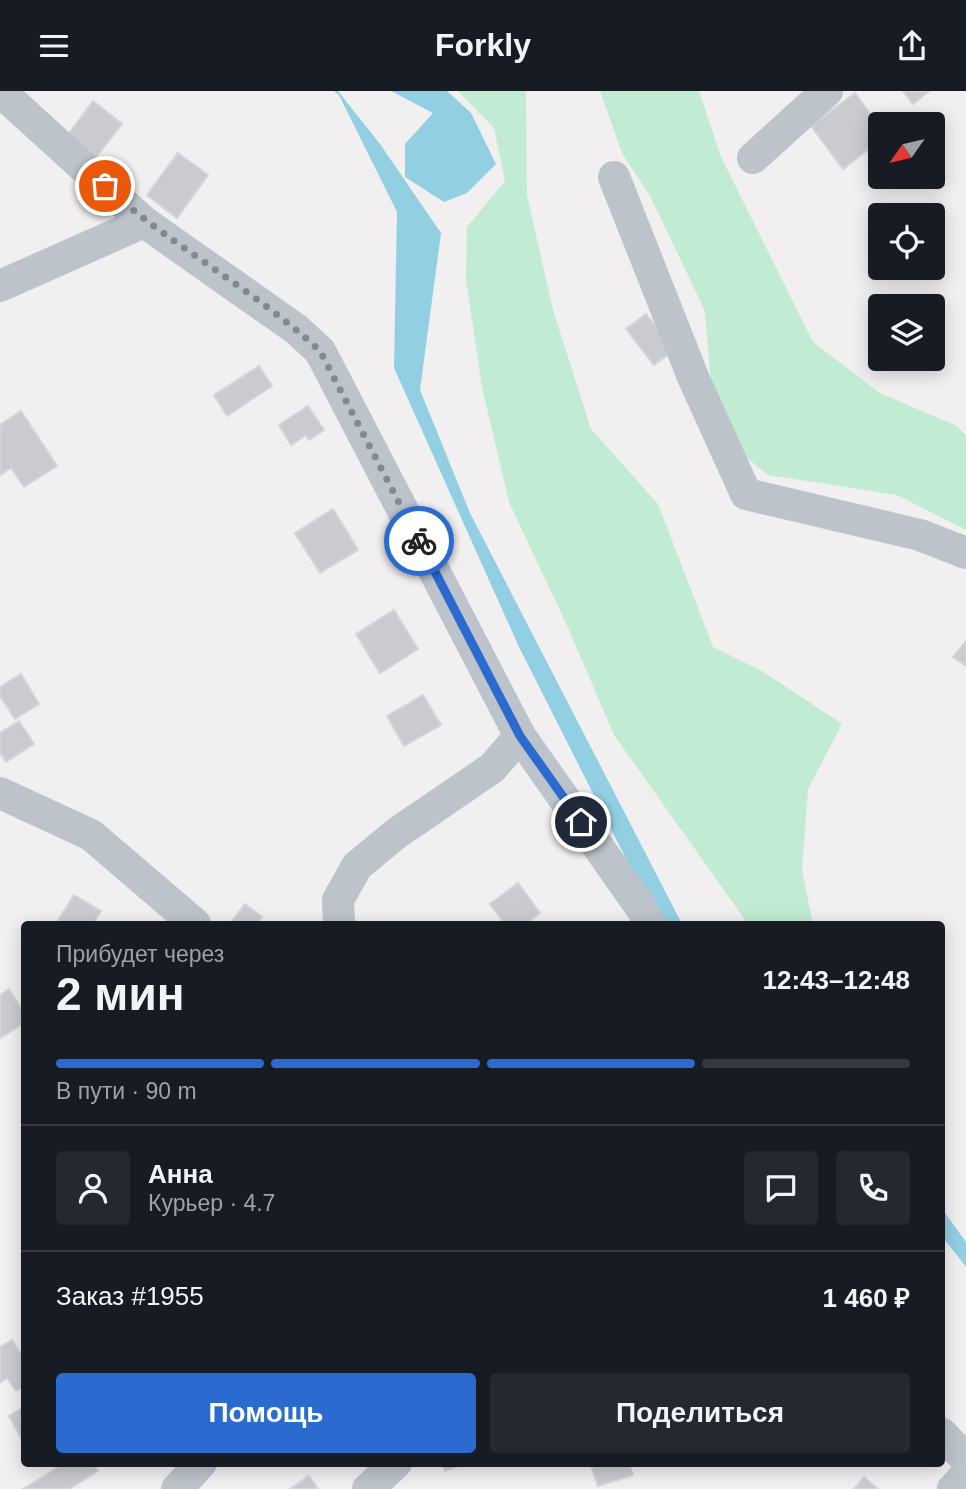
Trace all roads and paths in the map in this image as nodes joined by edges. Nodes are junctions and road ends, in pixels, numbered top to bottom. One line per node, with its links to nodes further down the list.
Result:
1 (0, 91): 5 (street)
2 (827, 91): 3 (street)
3 (753, 158)
4 (614, 177): 7 (street)
5 (144, 222): 6 (street); 8 (street)
6 (0, 286)
7 (966, 553)
8 (520, 736): 11 (street); 12 (street)
9 (0, 793): 10 (street)
10 (191, 921)
11 (339, 921)
12 (648, 921)
13 (945, 1437): 14 (street)
14 (966, 1459)
15 (197, 1467): 18 (street)
16 (392, 1467): 19 (street)
17 (966, 1475): 20 (street)
18 (177, 1489)
19 (368, 1489)
20 (953, 1489)

